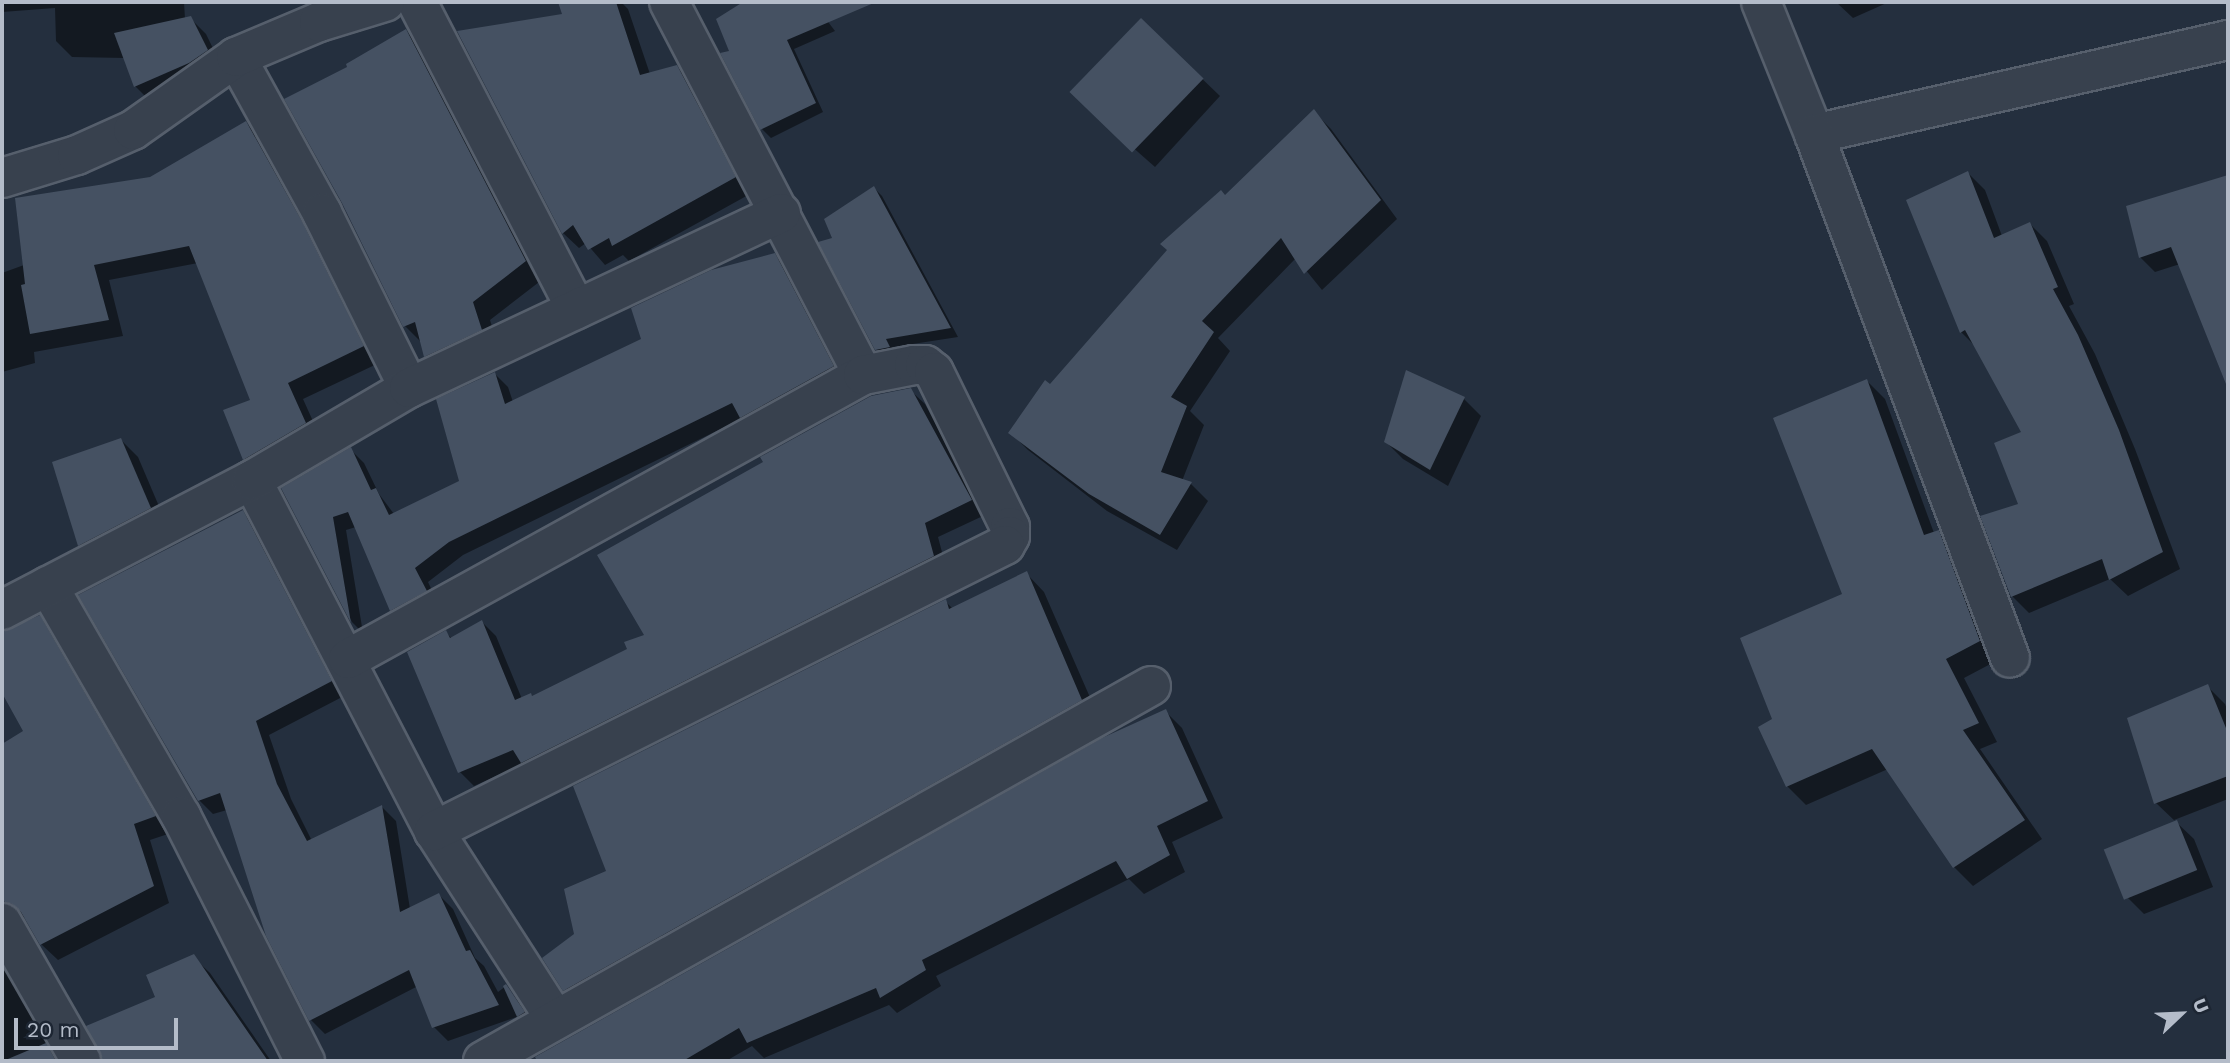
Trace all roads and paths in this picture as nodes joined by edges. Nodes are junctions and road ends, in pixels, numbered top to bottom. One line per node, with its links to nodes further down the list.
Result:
1 (385, 2): 6 (street)
2 (417, 2): 10 (street)
3 (669, 2): 9 (street)
4 (1761, 2): 7 (street)
5 (2228, 40): 7 (street)
6 (236, 57): 8 (street); 12 (street)
7 (1814, 134): 16 (street)
8 (2, 178)
9 (781, 213): 10 (street); 11 (street)
10 (576, 309): 12 (street)
11 (863, 375): 17 (street); 19 (street)
12 (409, 388): 13 (street)
13 (252, 480): 14 (street); 17 (street)
14 (48, 586): 15 (street); 23 (street)
15 (2, 610)
16 (2010, 657)
17 (348, 659): 19 (street)
18 (1151, 687): 21 (street)
19 (434, 831): 21 (street)
20 (2, 923): 22 (street)
21 (555, 1019): 24 (street)
22 (81, 1061)
23 (304, 1061)
24 (483, 1061)

